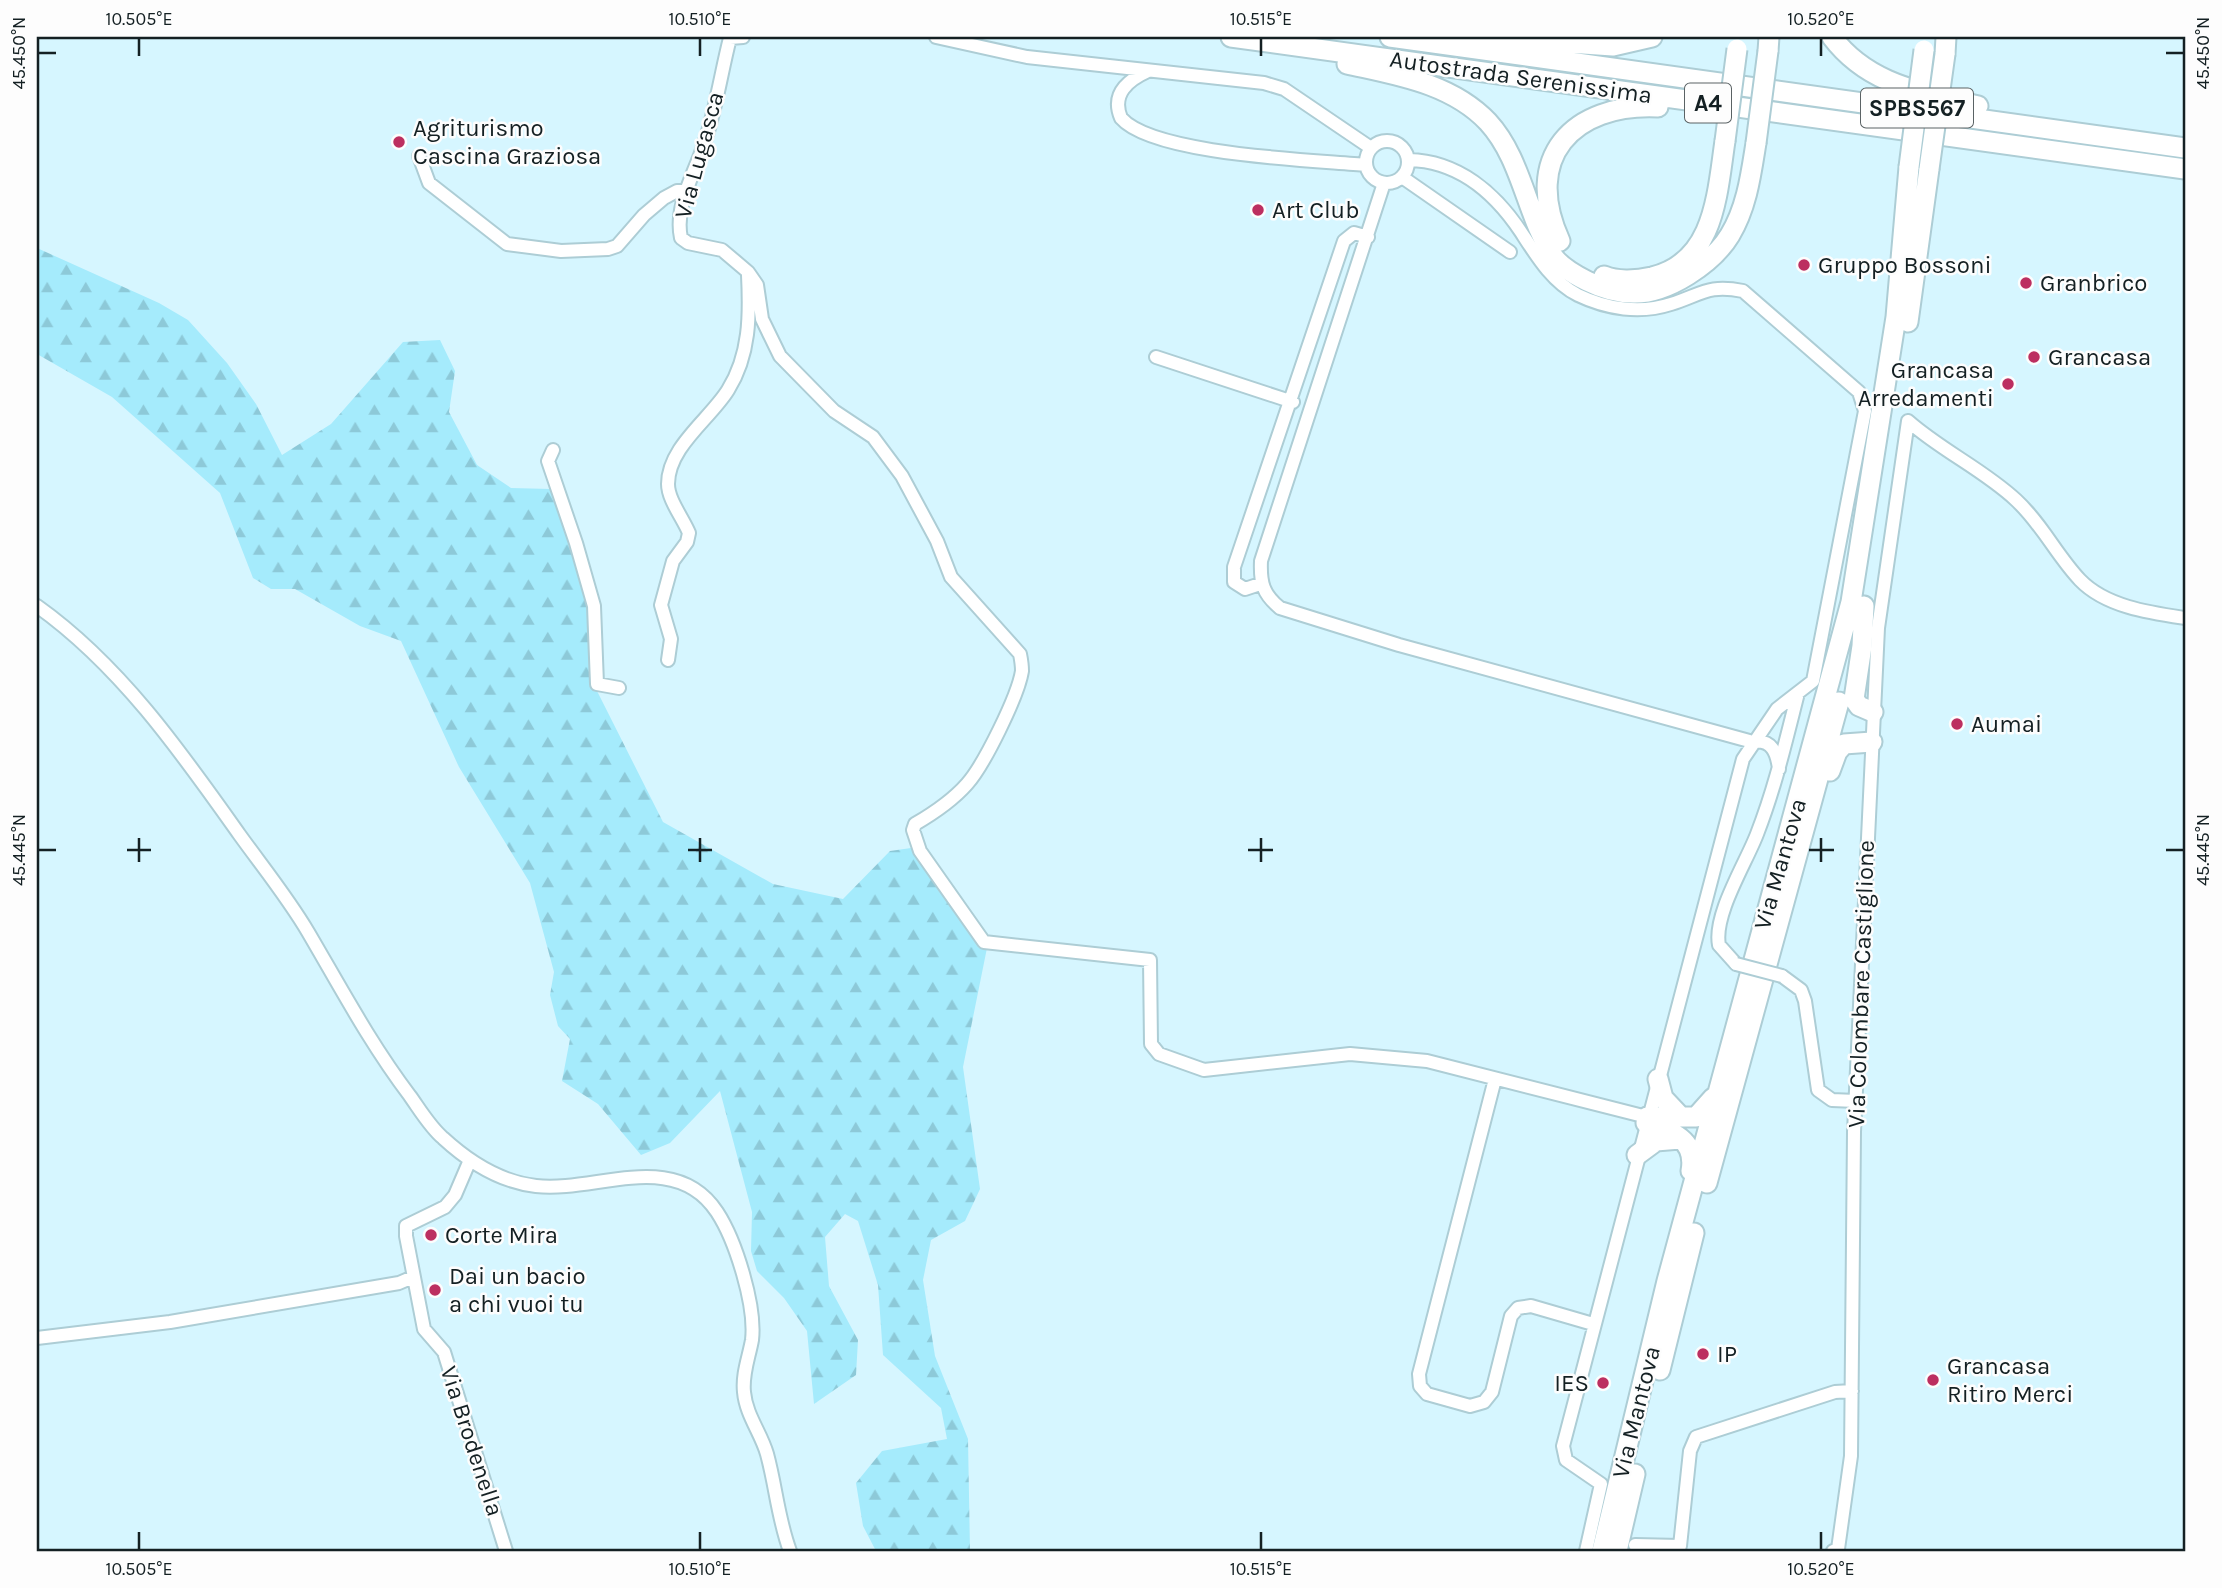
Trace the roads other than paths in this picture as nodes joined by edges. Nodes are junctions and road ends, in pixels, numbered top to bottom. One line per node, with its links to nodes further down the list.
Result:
1 (724, 37): 10 (street)
2 (743, 37): 10 (street)
3 (936, 37): 15 (street)
4 (1219, 37): 13 (highway, bridge)
5 (1231, 37): 16 (highway, Autostrada Serenissima / A4)
6 (1390, 37): 17 (highway, Autostrada Serenissima / A4)
7 (1479, 37): 8 (highway)
8 (1652, 37)
9 (1832, 37): 17 (highway)
10 (730, 38): 26 (street, Via Lugasca)
11 (1737, 43): 16 (highway, bridge)
12 (1925, 43): 49 (highway, Via Mantova / SPBS567, bridge)
13 (1768, 44)
14 (1945, 45): 35 (highway, Via Mantova / SPBS567, bridge)
15 (1148, 71): 18 (street); 22 (street)
16 (1775, 112): 23 (highway, Autostrada Serenissima / A4)
17 (2074, 131): 19 (highway, Autostrada Serenissima / A4)
18 (1371, 148): 21 (street); 22 (street)
19 (2185, 148)
20 (419, 156): 26 (street)
21 (1409, 160): 24 (street); 39 (street)
22 (1366, 165): 25 (street)
23 (2185, 169)
24 (1402, 177): 25 (street); 28 (street)
25 (1384, 183): 27 (street)
26 (686, 191): 29 (street, Via Lugasca)
27 (1368, 237): 31 (street); 33 (street)
28 (1510, 252)
29 (748, 272): 37 (street); 47 (street)
30 (1156, 357): 31 (street)
31 (1293, 402): 33 (street)
32 (554, 450): 38 (street)
33 (1260, 584): 43 (street)
34 (37, 606): 55 (street)
35 (1864, 606): 41 (highway); 46 (highway, Via Mantova / SPBS567)
36 (2185, 618): 41 (street, Via Colombare Castiglione)
37 (668, 660)
38 (619, 688)
39 (1798, 693): 40 (street); 42 (street)
40 (1781, 706): 42 (street); 43 (street)
41 (1873, 712): 44 (street, Via Colombare Castiglione)
42 (1788, 733): 45 (street)
43 (1753, 742): 45 (street); 48 (street)
44 (1872, 742): 46 (highway); 50 (street, Via Colombare Castiglione)
45 (1779, 769): 50 (street, bridge)
46 (1806, 827): 61 (highway, Via Mantova / SPBS567)
47 (1495, 1079): 52 (street); 58 (street)
48 (1658, 1079): 51 (highway); 52 (street)
49 (1718, 1088): 51 (highway); 56 (highway, Via Mantova / SPBS567)
50 (1856, 1101): 60 (street, Via Colombare Castiglione)
51 (1679, 1116): 52 (highway)
52 (1646, 1120): 53 (highway); 54 (street)
53 (1681, 1139): 54 (highway); 56 (highway)
54 (1637, 1155): 58 (street)
55 (470, 1160): 57 (street, Via Brodenella); 64 (street)
56 (1689, 1204): 66 (highway, Via Mantova / SPBS567)
57 (413, 1277): 59 (street); 63 (street, Via Brodenella)
58 (1594, 1324): 65 (street)
59 (37, 1338)
60 (1852, 1391): 61 (street); 62 (street, Via Colombare Castiglione)
61 (1626, 1548)
62 (1836, 1550)
63 (506, 1551)
64 (790, 1551)
65 (1586, 1551)
66 (1602, 1551)

